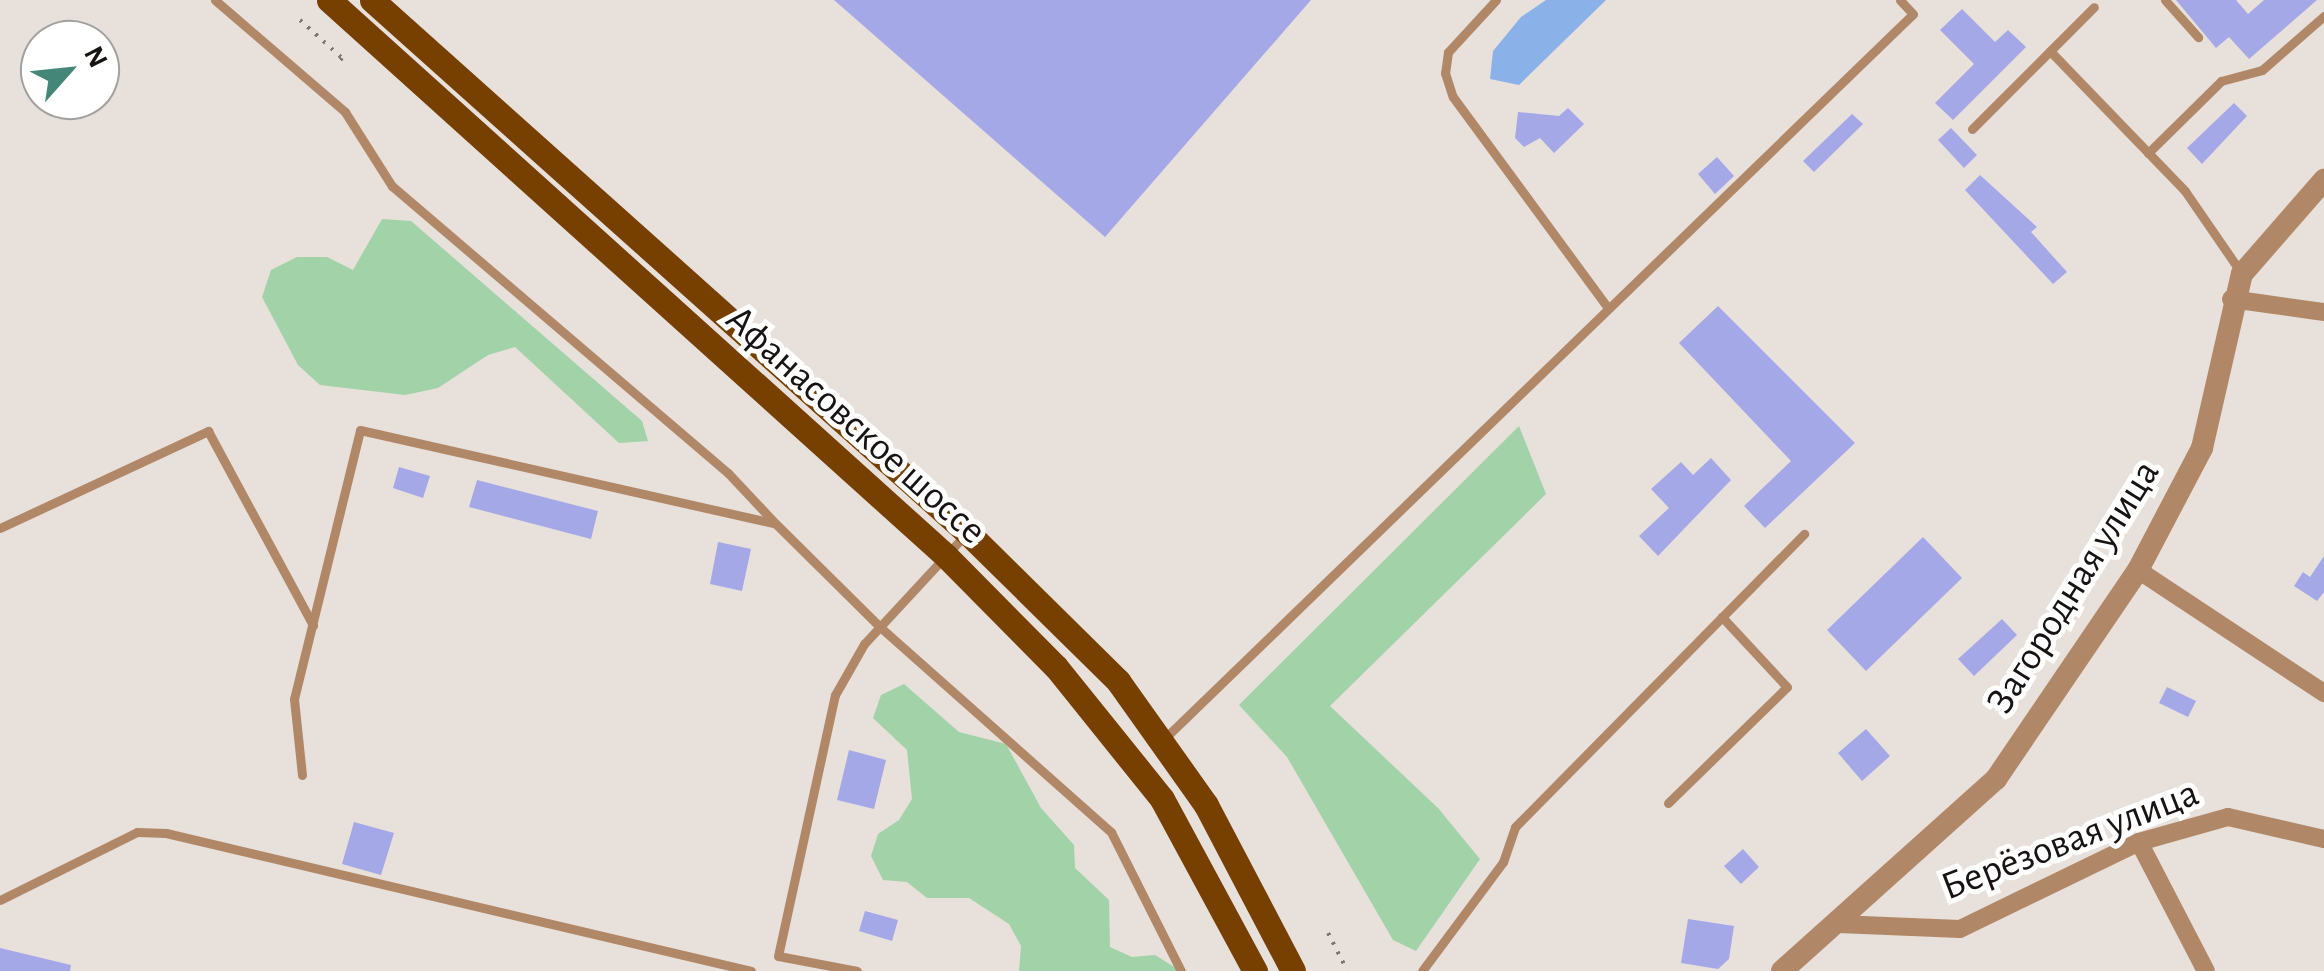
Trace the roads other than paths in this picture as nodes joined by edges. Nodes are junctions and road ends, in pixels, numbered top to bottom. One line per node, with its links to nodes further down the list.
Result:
1 (214, 0): 18 (lane)
2 (329, 0): 22 (main road, Афанасовское шоссе)
3 (372, 0): 20 (main road, Афанасовское шоссе)
4 (1496, 0): 16 (lane)
5 (1900, 0): 16 (lane)
6 (2166, 0): 9 (lane)
7 (2094, 7): 10 (lane)
8 (2324, 16): 12 (lane)
9 (2198, 37)
10 (2050, 51): 11 (lane); 12 (lane)
11 (1972, 129)
12 (2148, 153): 14 (lane)
13 (2324, 180): 14 (street, Загородная улица)
14 (2242, 274): 15 (street, Загородная улица)
15 (2231, 300): 17 (street); 23 (street, Загородная улица)
16 (1606, 305): 28 (lane)
17 (2324, 312)
18 (776, 524): 25 (lane); 26 (lane)
19 (0, 528): 25 (lane)
20 (968, 533): 22 (lane); 28 (main road, Афанасовское шоссе)
21 (1804, 534): 24 (lane)
22 (946, 556): 26 (lane); 40 (main road, Афанасовское шоссе)
23 (2138, 570): 27 (street); 34 (street, Загородная улица)
24 (1722, 617): 30 (lane); 42 (lane)
25 (312, 625): 29 (lane)
26 (880, 627): 35 (lane); 39 (lane)
27 (2324, 693)
28 (1164, 739): 41 (main road, Афанасовское шоссе)
29 (302, 775)
30 (1668, 803)
31 (2324, 839): 32 (street, Берёзовая улица)
32 (2139, 842): 34 (street, Берёзовая улица); 44 (street)
33 (0, 900): 36 (lane)
34 (1838, 924): 43 (street, Загородная улица)
35 (778, 956): 37 (lane); 38 (lane)
36 (751, 971)
37 (773, 971)
38 (857, 971)
39 (1181, 971)
40 (1254, 971)
41 (1293, 971)
42 (1422, 971)
43 (1782, 971)
44 (2206, 971)

